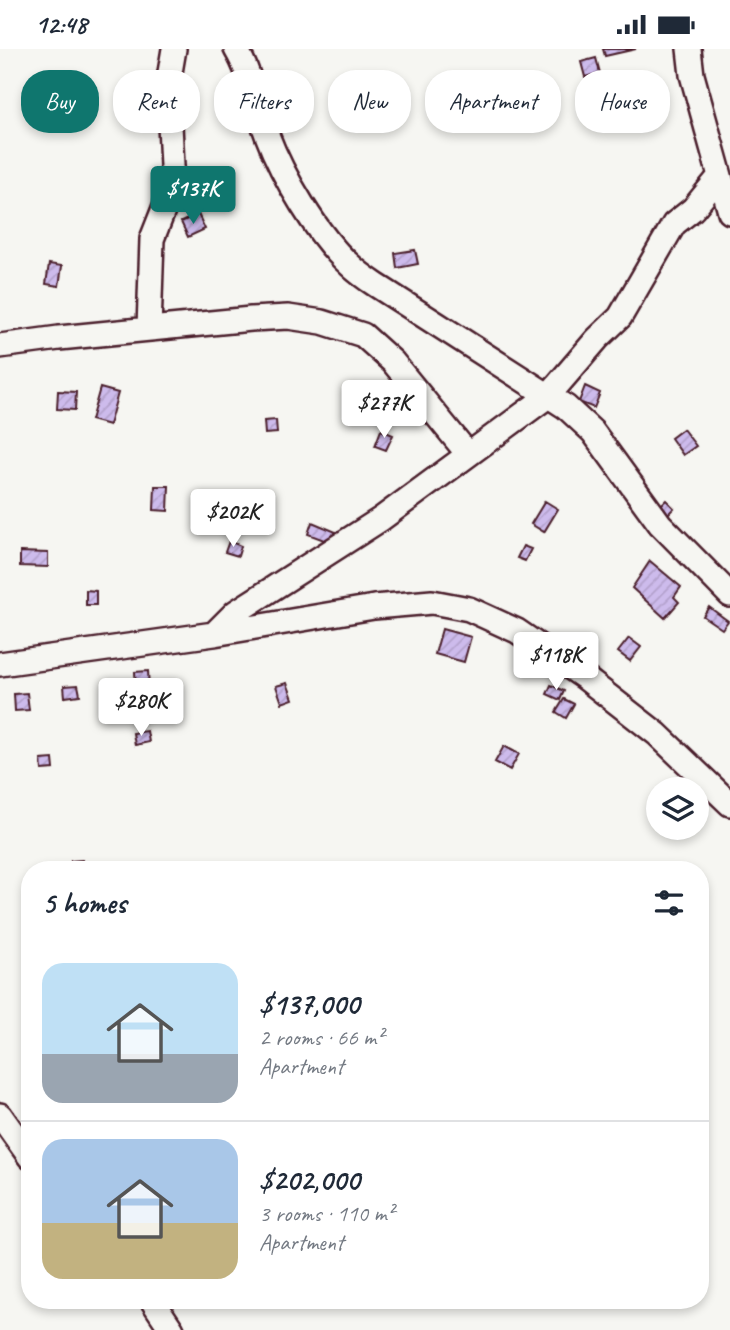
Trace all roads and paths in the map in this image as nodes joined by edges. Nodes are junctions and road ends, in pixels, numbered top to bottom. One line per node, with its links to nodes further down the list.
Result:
1 (174, 49): 6 (street)
2 (236, 49): 8 (street)
3 (689, 49): 4 (street)
4 (720, 176): 5 (street); 8 (street)
5 (730, 212)
6 (149, 329): 7 (street); 9 (street)
7 (0, 346)
8 (548, 396): 9 (street); 10 (street)
9 (468, 454): 11 (street)
10 (730, 595)
11 (214, 634): 12 (street); 13 (street)
12 (0, 664)
13 (730, 804)
14 (0, 1115): 15 (street)
15 (21, 1144)
16 (158, 1309): 17 (street)
17 (172, 1330)

